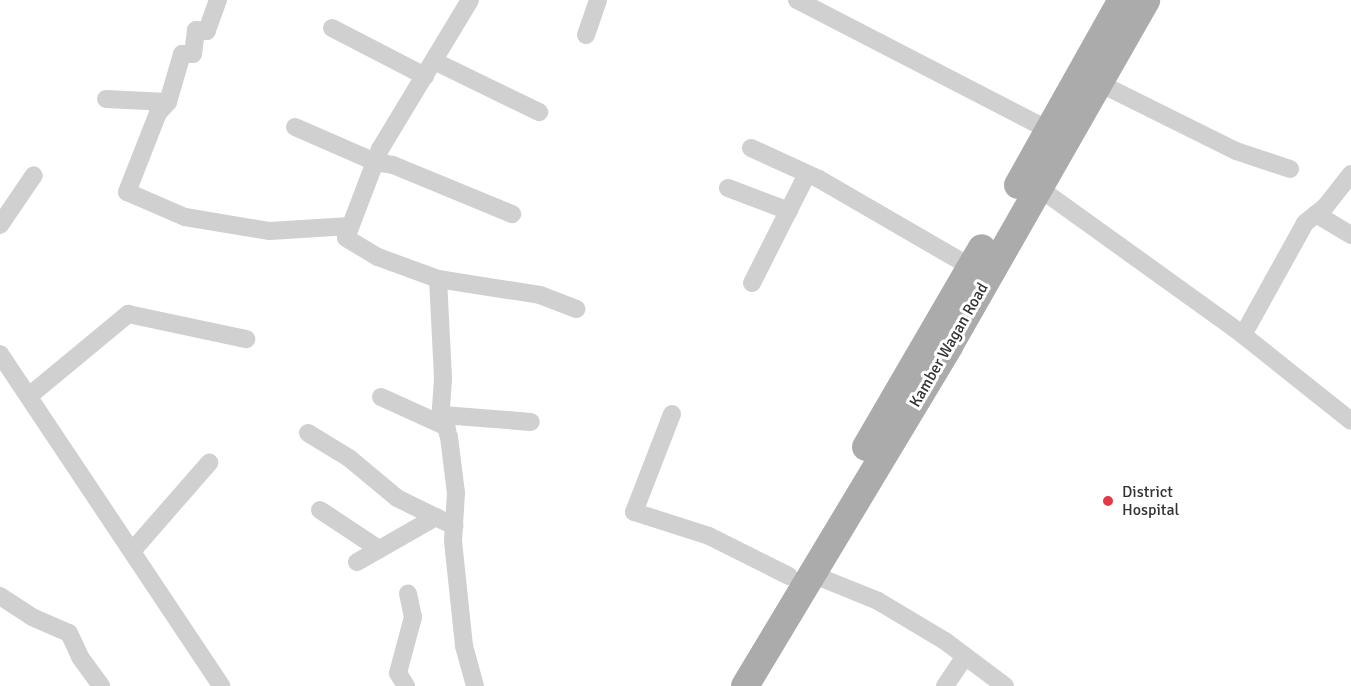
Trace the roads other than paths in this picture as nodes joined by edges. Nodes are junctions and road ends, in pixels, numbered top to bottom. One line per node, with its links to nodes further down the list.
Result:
1 (218, 0): 12 (street)
2 (470, 0): 9 (street)
3 (598, 0): 8 (street)
4 (797, 0): 15 (street)
5 (1122, 0): 15 (main road, Kamber Wagan Road)
6 (1146, 0): 10 (main road, Kamber Wagan Road)
7 (332, 28): 9 (street)
8 (586, 35)
9 (429, 69): 13 (street); 17 (street)
10 (1099, 83): 18 (street); 23 (main road, Kamber Wagan Road)
11 (106, 99): 12 (street)
12 (168, 102): 28 (street)
13 (539, 112)
14 (295, 127): 17 (street)
15 (1048, 130): 30 (main road, Kamber Wagan Road)
16 (751, 148): 19 (street)
17 (375, 162): 25 (street); 28 (street)
18 (1290, 169)
19 (807, 174): 24 (street); 30 (street)
20 (1351, 174): 26 (street)
21 (34, 175): 27 (street)
22 (728, 188): 24 (street)
23 (1039, 188): 34 (street); 51 (main road, Kamber Wagan Road)
24 (789, 211): 32 (street)
25 (512, 214)
26 (1316, 214): 29 (street); 34 (street)
27 (0, 225)
28 (350, 226): 31 (street)
29 (1351, 235)
30 (971, 267): 51 (main road, Kamber Wagan Road)
31 (438, 279): 33 (street); 40 (street)
32 (752, 283)
33 (576, 309)
34 (1243, 335): 41 (street)
35 (246, 339): 37 (street)
36 (0, 354): 37 (street)
37 (28, 396): 49 (street)
38 (381, 397): 40 (street)
39 (672, 414): 51 (street)
40 (445, 421): 42 (street); 47 (street)
41 (1351, 421)
42 (531, 422)
43 (308, 433): 46 (street)
44 (209, 463): 49 (street)
45 (320, 510): 48 (street)
46 (436, 517): 47 (street); 48 (street)
47 (454, 526): 58 (street)
48 (379, 549): 50 (street)
49 (133, 550): 56 (street)
50 (357, 562)
51 (802, 575): 54 (street); 59 (main road, Kamber Wagan Road); 60 (main road, Kamber Wagan Road)
52 (408, 594): 57 (street)
53 (0, 596): 55 (street)
54 (965, 656): 61 (street); 62 (street)
55 (101, 686)
56 (221, 686)
57 (406, 686)
58 (475, 686)
59 (724, 686)
60 (745, 686)
61 (945, 686)
62 (1005, 686)

